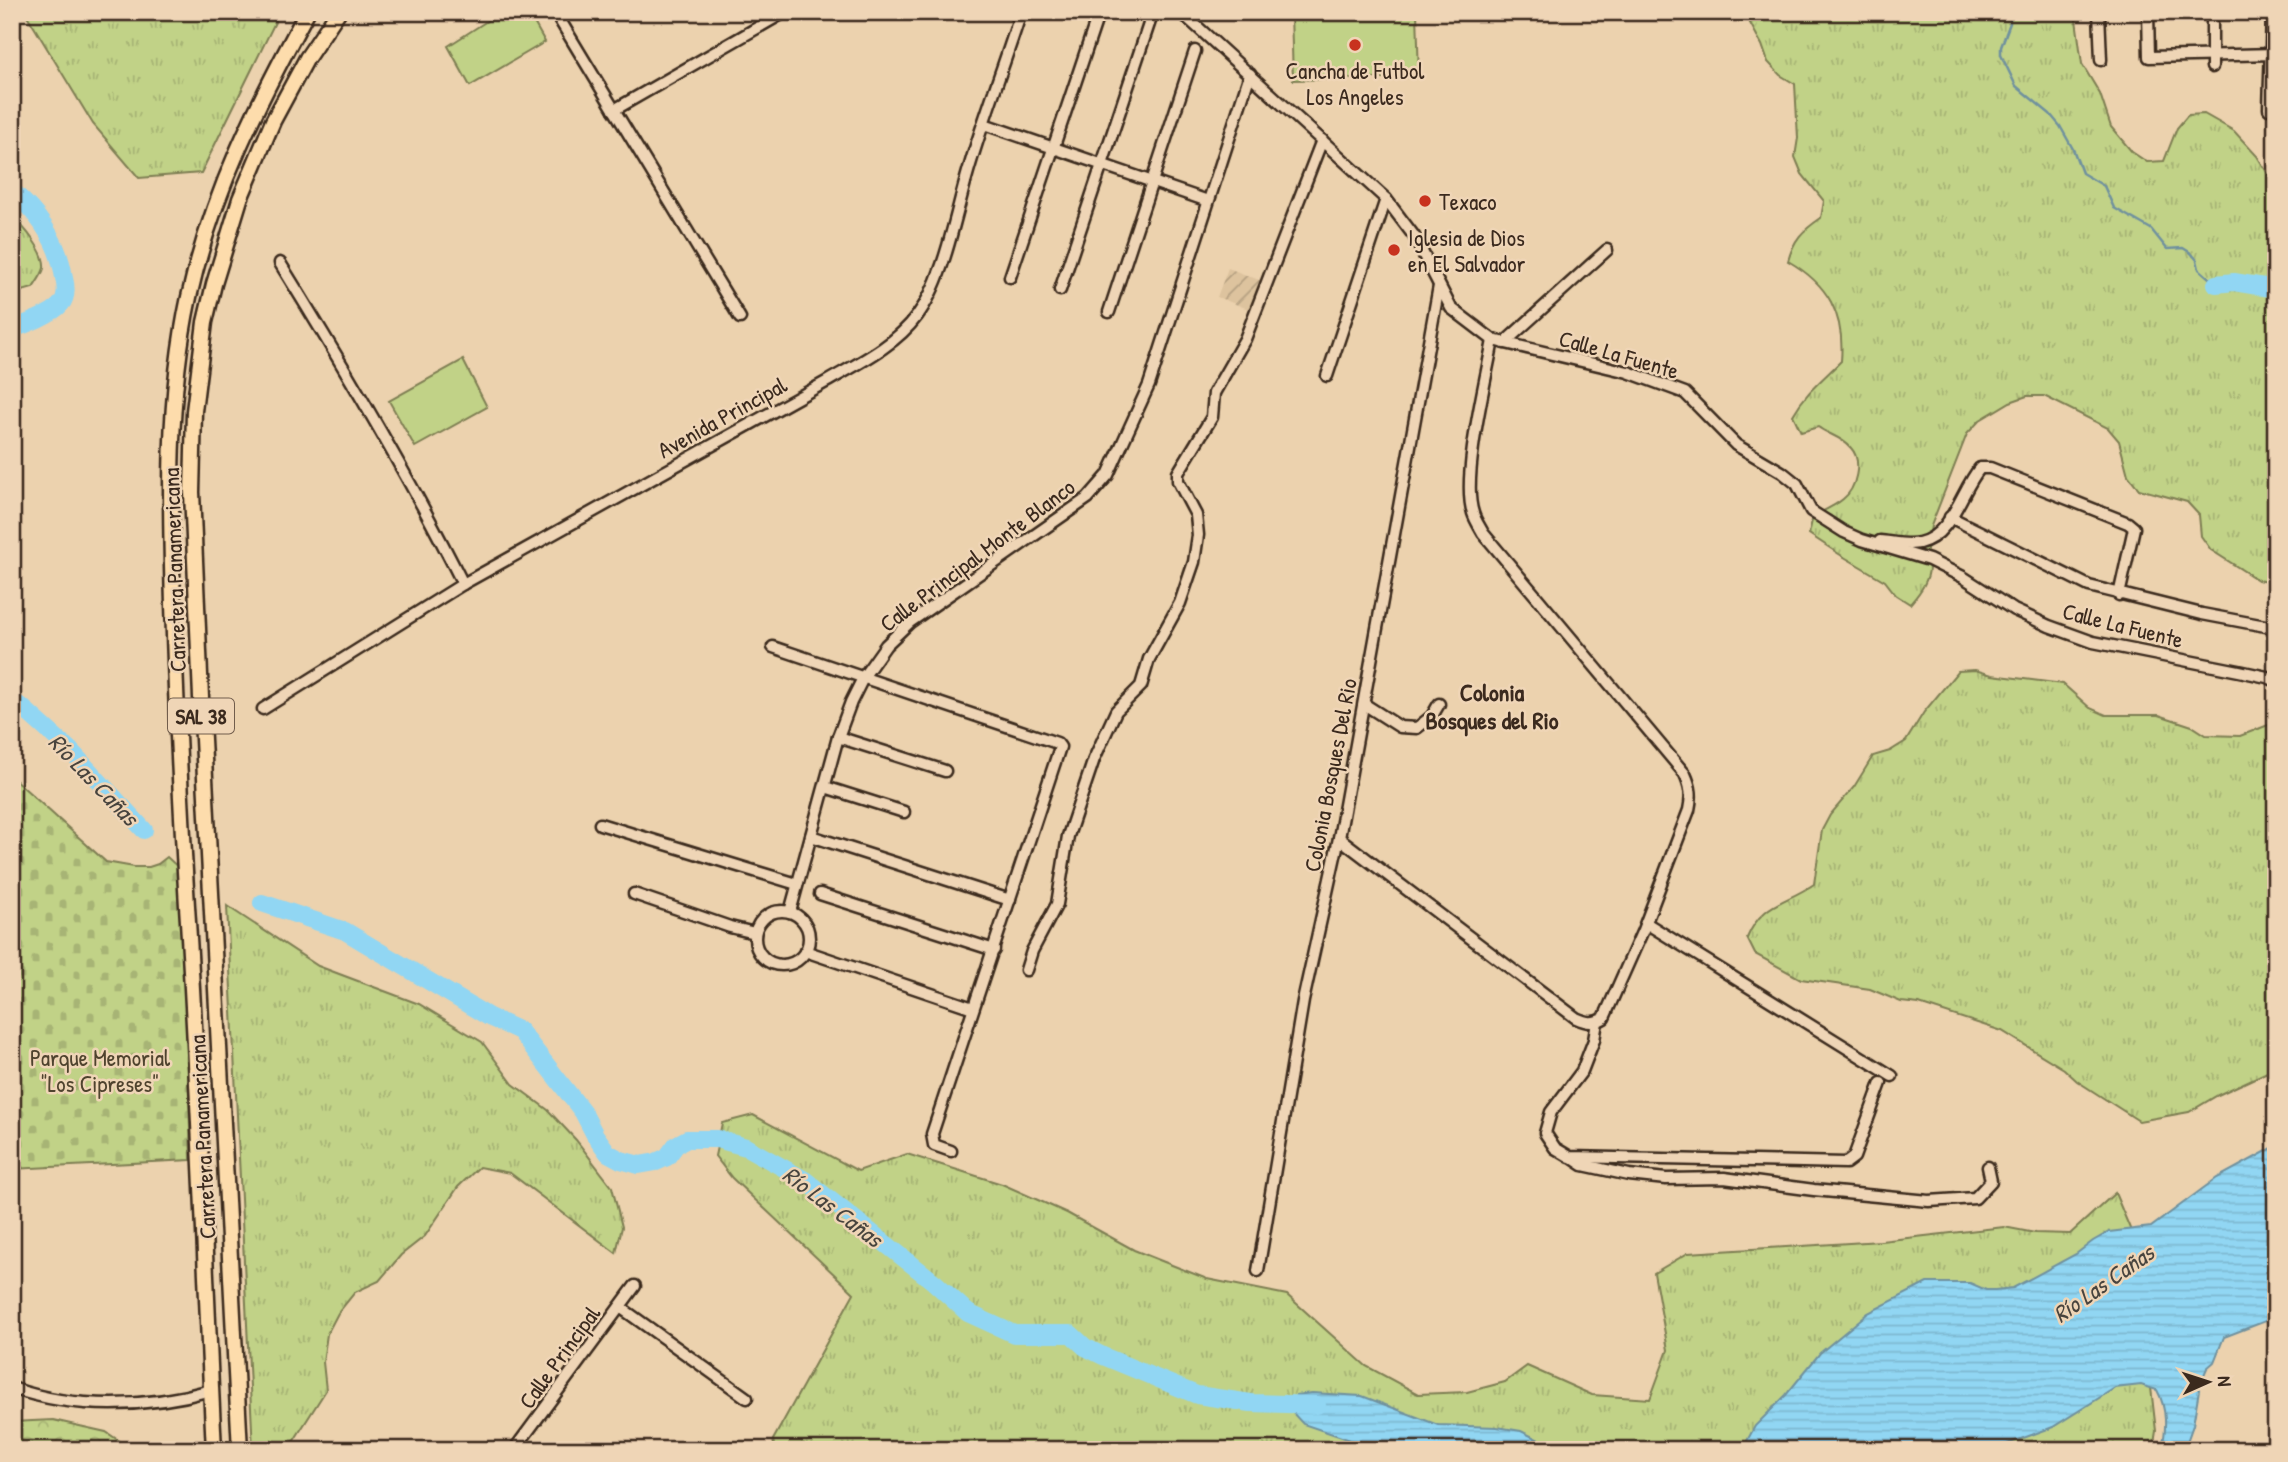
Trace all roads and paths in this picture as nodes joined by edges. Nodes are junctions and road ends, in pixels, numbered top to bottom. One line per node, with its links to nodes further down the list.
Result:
1 (307, 12): 49 (highway, Carretera Panamericana / SAL 38)
2 (338, 12): 50 (highway, Carretera Panamericana / SAL 38)
3 (555, 12): 20 (street)
4 (785, 12): 20 (street)
5 (1021, 12): 21 (street, Avenida Principal)
6 (1099, 12): 23 (street)
7 (1153, 12): 24 (street)
8 (1181, 12): 18 (street, Calle La Fuente)
9 (2099, 12): 16 (street)
10 (2148, 12): 14 (street)
11 (2212, 12): 14 (street)
12 (2272, 12): 15 (street)
13 (1195, 51): 25 (street)
14 (2212, 54): 15 (street); 17 (street)
15 (2274, 54): 19 (street)
16 (2101, 60)
17 (2211, 67)
18 (1250, 74): 22 (street, Calle La Fuente); 27 (street, Calle Principal Monte Blanco)
19 (2269, 108)
20 (614, 110): 34 (street)
21 (985, 124): 23 (street); 40 (street, Avenida Principal)
22 (1322, 140): 26 (street, Calle La Fuente); 69 (street)
23 (1054, 148): 24 (street); 30 (street)
24 (1102, 164): 25 (street); 32 (street)
25 (1153, 182): 27 (street); 33 (street)
26 (1387, 199): 31 (street, Calle La Fuente); 37 (street)
27 (1208, 201): 44 (street, Calle Principal Monte Blanco)
28 (1607, 250): 36 (street)
29 (280, 263): 40 (street)
30 (1010, 277)
31 (1440, 285): 35 (street, Calle La Fuente); 46 (street, Colonia Bosques Del Rio)
32 (1059, 290)
33 (1109, 312)
34 (740, 318)
35 (1493, 340): 36 (street, Calle La Fuente); 65 (street)
36 (1504, 342): 39 (street, Calle La Fuente)
37 (1327, 376)
38 (1950, 517): 39 (street); 41 (street); 41 (street)
39 (1862, 540): 45 (street, Calle La Fuente)
40 (463, 584): 48 (street, Avenida Principal)
41 (2119, 595): 42 (street)
42 (2276, 628)
43 (773, 647): 44 (street)
44 (864, 676): 51 (street, Calle Principal Monte Blanco); 63 (street)
45 (2276, 681)
46 (1364, 704): 47 (street); 59 (street, Colonia Bosques Del Rio)
47 (1439, 704)
48 (264, 709)
49 (177, 719): 50 (highway); 54 (highway, Carretera Panamericana / SAL 38)
50 (202, 720): 53 (highway, Carretera Panamericana / SAL 38)
51 (838, 737): 52 (street); 55 (street, Calle Principal Monte Blanco)
52 (945, 771)
53 (204, 775): 54 (highway); 84 (highway, Carretera Panamericana / SAL 38)
54 (180, 779): 81 (highway, Carretera Panamericana / SAL 38)
55 (825, 787): 56 (street); 58 (street, Calle Principal Monte Blanco)
56 (904, 812)
57 (600, 824): 60 (street)
58 (811, 836): 60 (street, Calle Principal Monte Blanco); 63 (street)
59 (1339, 838): 71 (street); 77 (street, Colonia Bosques Del Rio)
60 (797, 884): 64 (street, Calle Principal Monte Blanco)
61 (634, 894): 66 (street)
62 (820, 894): 67 (street)
63 (1010, 900): 67 (street)
64 (790, 912): 66 (street); 68 (street)
65 (1646, 923): 71 (street); 72 (street)
66 (755, 933): 68 (street)
67 (994, 950): 70 (street)
68 (805, 951): 70 (street)
69 (1026, 970)
70 (974, 1008): 74 (street)
71 (1598, 1022): 75 (street)
72 (1892, 1076)
73 (1881, 1083): 75 (street)
74 (951, 1151)
75 (1570, 1157): 76 (street)
76 (1988, 1167)
77 (1258, 1271)
78 (635, 1286): 79 (street, Calle Principal)
79 (620, 1307): 82 (street); 85 (street, Calle Principal)
80 (12, 1388): 81 (street)
81 (211, 1390): 83 (highway, Carretera Panamericana / SAL 38)
82 (747, 1398)
83 (214, 1450)
84 (240, 1450)
85 (514, 1450)

